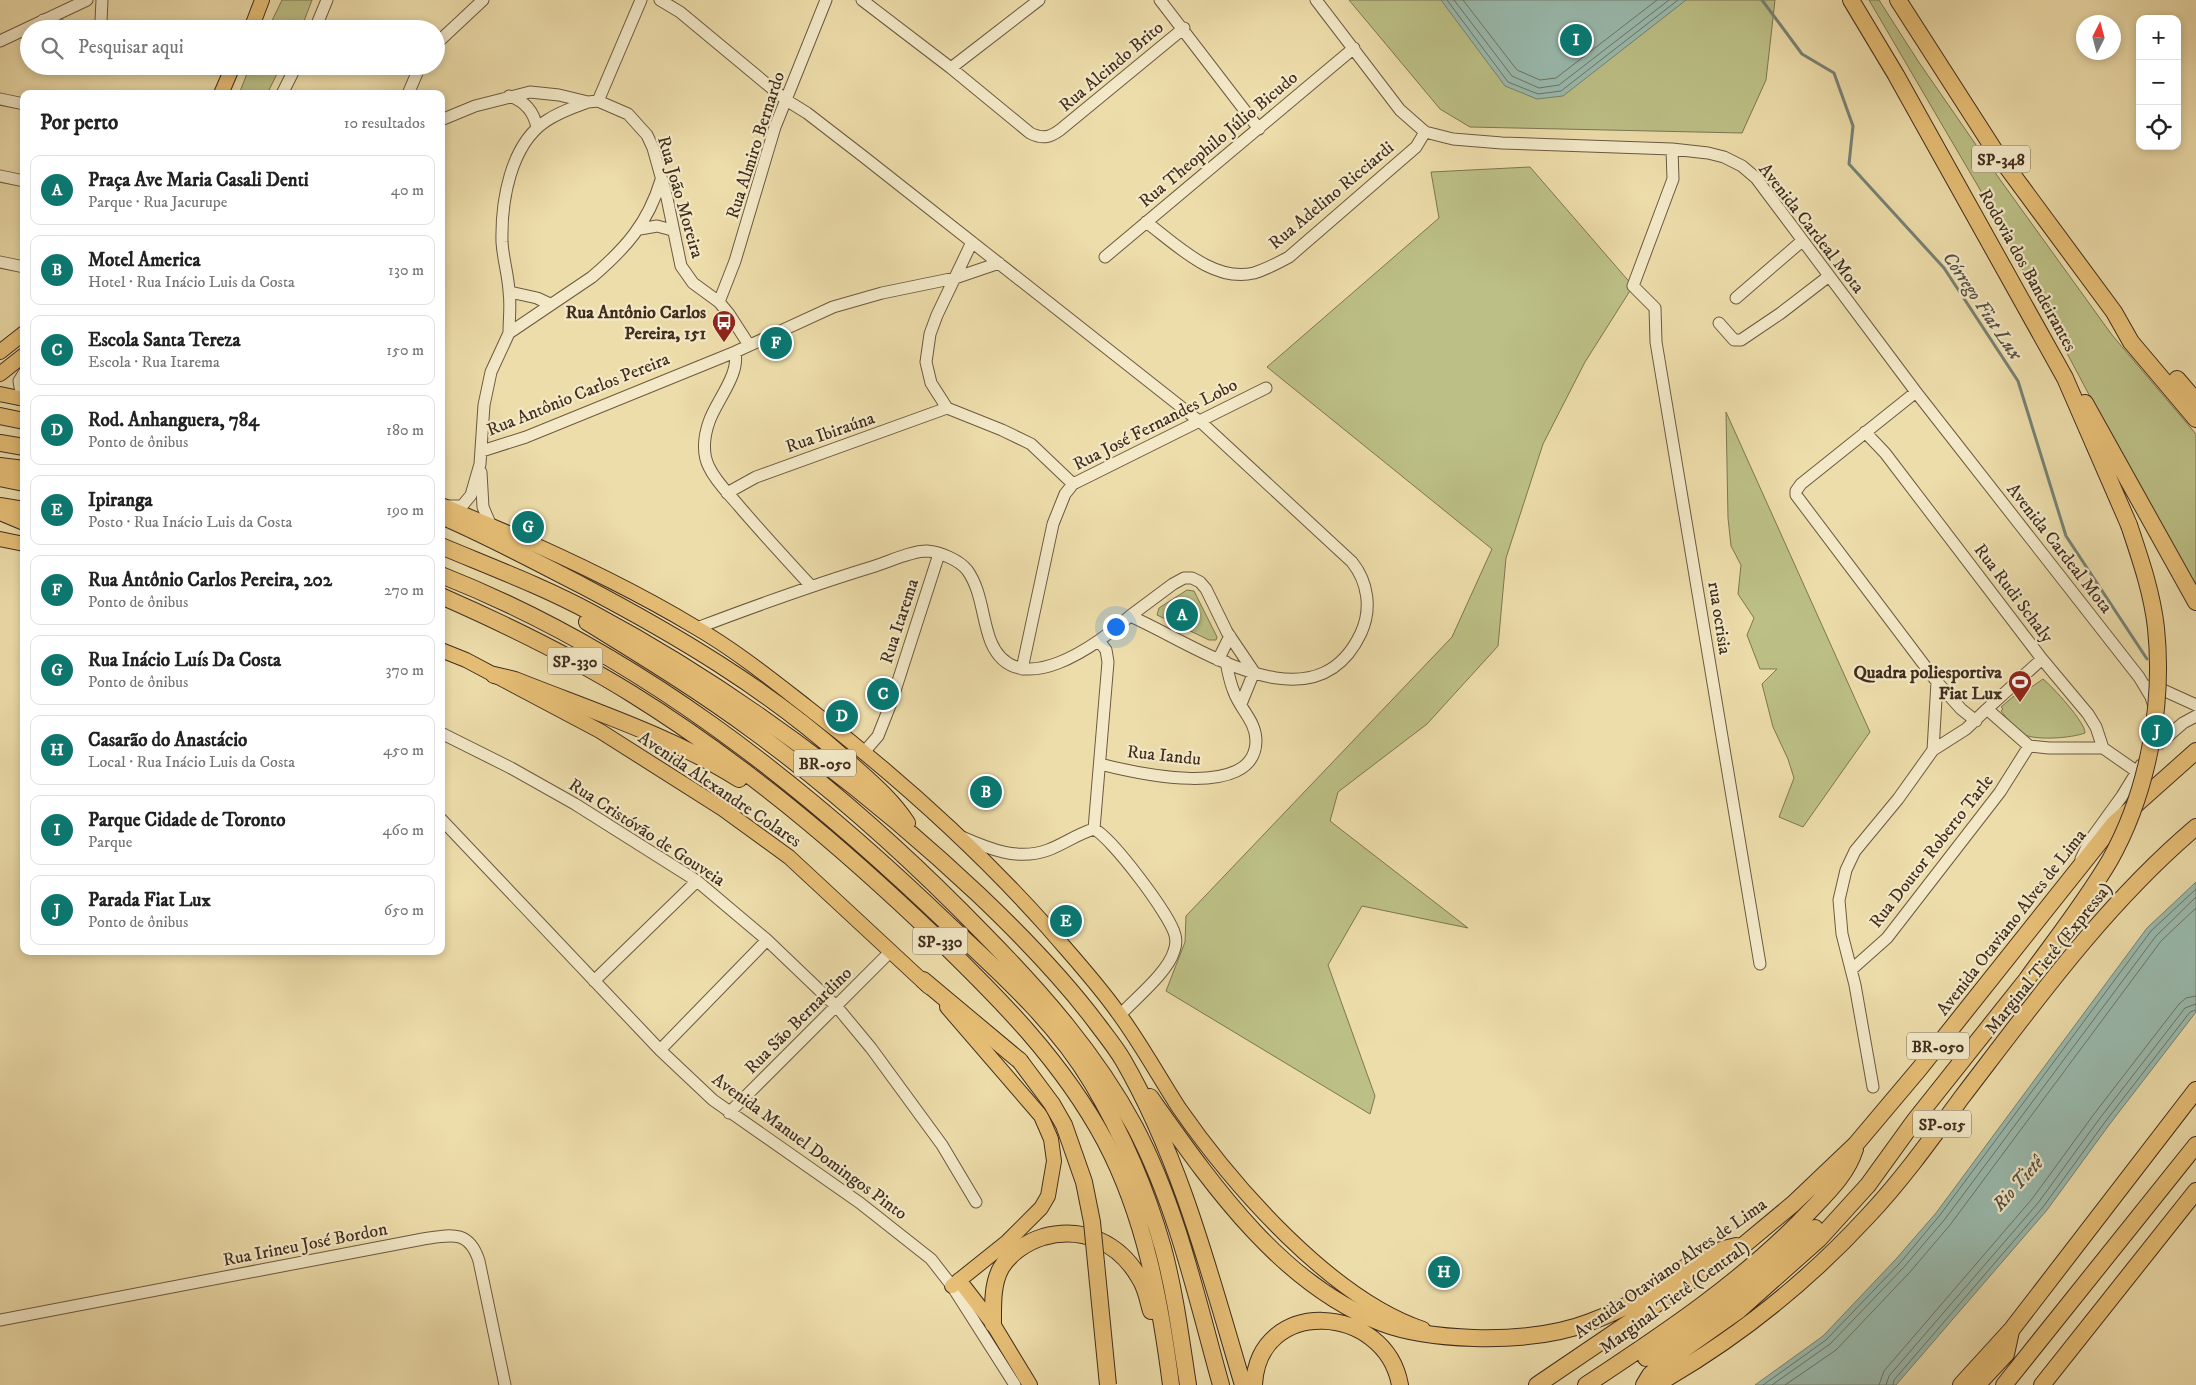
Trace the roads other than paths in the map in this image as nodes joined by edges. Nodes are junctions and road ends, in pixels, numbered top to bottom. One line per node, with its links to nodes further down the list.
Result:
1 (87, 0): 15 (street)
2 (102, 0): 16 (street)
3 (262, 0): 17 (main road)
4 (327, 0): 18 (street)
5 (483, 0): 21 (street)
6 (641, 0): 34 (street)
7 (660, 0): 33 (street)
8 (826, 0): 33 (street, Rua Almiro Bernardo)
9 (862, 0): 24 (street)
10 (1038, 0): 24 (street)
11 (1160, 0): 19 (street)
12 (1316, 0): 23 (street, Avenida Cardeal Mota)
13 (1851, 0): 68 (highway, Rodovia dos Bandeirantes / SP-348)
14 (1898, 0): 59 (highway, Rodovia dos Bandeirantes / SP-348)
15 (43, 20)
16 (101, 20)
17 (254, 20)
18 (319, 20)
19 (1184, 28): 24 (street, Rua Alcindo Brito); 38 (street)
20 (20, 31): 22 (street)
21 (445, 36)
22 (0, 41)
23 (1354, 48): 38 (street, Rua Theophilo Júlio Bicudo); 39 (street, Avenida Cardeal Mota)
24 (951, 68)
25 (229, 75): 28 (main road)
26 (292, 75): 29 (street)
27 (416, 75): 30 (street)
28 (223, 90)
29 (284, 90)
30 (410, 90)
31 (509, 96): 34 (street, Rua João Moreira); 36 (street, Rua João Moreira); 37 (street)
32 (0, 99): 35 (street)
33 (786, 100): 48 (street); 57 (street, Rua Almiro Bernardo)
34 (593, 102): 37 (street); 43 (street, Rua João Moreira)
35 (20, 103)
36 (445, 119)
37 (537, 128): 55 (street)
38 (1259, 129): 44 (street, Rua Theophilo Júlio Bicudo)
39 (1425, 132): 40 (street, Avenida Cardeal Mota); 44 (street, Rua Adelino Ricciardi)
40 (1672, 149): 47 (street, Avenida Cardeal Mota); 145 (street, rua ocrisia)
41 (0, 176): 42 (street)
42 (20, 180)
43 (661, 180): 45 (street); 46 (street, Rua João Moreira)
44 (1146, 222): 49 (street, Rua Theophilo Júlio Bicudo)
45 (640, 229): 46 (street); 58 (street)
46 (672, 230): 57 (street, Rua João Moreira)
47 (1802, 241): 53 (street, Avenida Cardeal Mota); 56 (street)
48 (972, 242): 51 (street); 54 (street)
49 (1105, 257)
50 (0, 262): 52 (street)
51 (999, 263): 54 (street, Rua Antônio Carlos Pereira); 78 (street)
52 (20, 266)
53 (1829, 276): 60 (street); 70 (street, Avenida Cardeal Mota)
54 (955, 278): 63 (street, Rua Antônio Carlos Pereira); 74 (street)
55 (510, 292): 58 (street); 61 (street)
56 (1736, 298)
57 (719, 302): 63 (street, Rua João Moreira)
58 (550, 304): 61 (street)
59 (2114, 312): 73 (highway); 76 (highway)
60 (1719, 324)
61 (509, 333): 82 (street)
62 (20, 336): 64 (main road)
63 (749, 345): 65 (street, Rua Antônio Carlos Pereira)
64 (0, 352)
65 (736, 352): 82 (street, Rua Antônio Carlos Pereira); 89 (street)
66 (20, 358): 67 (main road)
67 (0, 374)
68 (2065, 378): 106 (highway); 158 (highway, bridge)
69 (1266, 388): 78 (street, Rua José Fernandes Lobo)
70 (1916, 392): 79 (street); 117 (street, Avenida Cardeal Mota)
71 (0, 394): 72 (main road)
72 (20, 397)
73 (2196, 401)
74 (947, 408): 88 (street); 89 (street, Rua Ibiraúna)
75 (0, 416): 77 (highway)
76 (2196, 419)
77 (20, 420)
78 (1198, 420): 88 (street, Rua José Fernandes Lobo); 115 (street)
79 (1865, 432): 112 (street, Rua Rudi Schaly); 118 (street)
80 (0, 443): 81 (highway)
81 (20, 446)
82 (482, 451): 83 (street)
83 (480, 464): 92 (street); 97 (street)
84 (0, 466): 85 (highway)
85 (20, 469)
86 (0, 478): 87 (highway)
87 (20, 482)
88 (1073, 484): 114 (street, Rua José Fernandes Lobo)
89 (727, 492): 104 (street)
90 (0, 505): 91 (main road)
91 (20, 508)
92 (445, 509)
93 (445, 510): 97 (main road)
94 (445, 511): 139 (highway)
95 (0, 513): 96 (main road)
96 (20, 521)
97 (491, 526): 108 (main road)
98 (0, 539): 99 (main road)
99 (20, 543)
100 (445, 548): 102 (highway)
101 (939, 554): 104 (street); 114 (street); 129 (street, Rua Itarema)
102 (501, 571): 139 (highway, BR-050); 174 (highway)
103 (445, 577): 173 (highway)
104 (812, 586): 108 (street)
105 (445, 598): 135 (highway, SP-330)
106 (2196, 602)
107 (1130, 616): 109 (street); 110 (street); 113 (street)
108 (697, 628): 129 (main road)
109 (1230, 636): 113 (street); 115 (street)
110 (1099, 641): 114 (street); 132 (street)
111 (445, 652): 116 (main road, Avenida Alexandre Colares)
112 (2042, 659): 121 (street); 127 (street, Rua Rudi Schaly)
113 (1222, 661): 115 (street); 119 (street, Rua Iandu)
114 (1022, 669)
115 (1254, 672): 119 (street)
116 (494, 675): 135 (highway); 144 (main road, Avenida Alexandre Colares)
117 (2138, 677): 120 (street, Avenida Cardeal Mota); 125 (street, Avenida Cardeal Mota)
118 (1938, 682): 123 (street); 128 (street)
119 (1241, 704): 132 (street, Rua Iandu)
120 (2196, 705)
121 (1987, 709): 123 (street); 126 (street)
122 (2196, 716): 125 (street)
123 (1976, 721): 128 (street)
124 (445, 735): 142 (street, Rua Cristóvão de Gouveia)
125 (2164, 738): 133 (street)
126 (2030, 746): 127 (street); 146 (street, Rua Doutor Roberto Tarle)
127 (2104, 748): 133 (street)
128 (1934, 750): 146 (street)
129 (865, 751): 140 (main road)
130 (2196, 751): 134 (highway, Avenida Otaviano Alves de Lima)
131 (2196, 763): 134 (highway)
132 (1100, 764): 138 (street)
133 (2136, 771): 141 (street)
134 (2157, 784): 141 (highway, Avenida Otaviano Alves de Lima / BR-050)
135 (786, 803): 167 (highway, SP-330)
136 (445, 823): 148 (street, Avenida Manuel Domingos Pinto)
137 (2196, 827): 182 (highway, Marginal Tietê (Expressa) / SP-015)
138 (1094, 829): 140 (street); 150 (street)
139 (916, 836): 152 (highway, BR-050)
140 (961, 836): 150 (main road)
141 (2078, 867): 156 (highway, Avenida Otaviano Alves de Lima / BR-050)
142 (697, 881): 143 (street, Rua Cristóvão de Gouveia); 148 (street)
143 (768, 940): 149 (street, Rua Cristóvão de Gouveia); 151 (street)
144 (892, 951): 147 (main road, Avenida Alexandre Colares); 149 (street, Rua São Bernardino)
145 (1760, 964)
146 (1852, 970): 153 (street)
147 (923, 980): 162 (main road, Avenida Alexandre Colares); 171 (highway, bridge)
148 (594, 981): 151 (street, Avenida Manuel Domingos Pinto)
149 (837, 1007): 155 (street, Rua São Bernardino); 160 (street, Rua Cristóvão de Gouveia)
150 (1120, 1014): 166 (main road)
151 (660, 1050): 155 (street, Avenida Manuel Domingos Pinto)
152 (1123, 1058): 166 (highway); 175 (highway)
153 (1873, 1088)
154 (2196, 1090): 165 (highway)
155 (729, 1113): 162 (street, Avenida Manuel Domingos Pinto)
156 (1856, 1144): 161 (highway, Avenida Otaviano Alves de Lima / BR-050); 179 (highway, Marginal Tietê (Central))
157 (2196, 1144): 185 (highway)
158 (1868, 1185): 180 (highway); 181 (highway)
159 (2196, 1191): 186 (highway)
160 (976, 1202)
161 (1746, 1244): 166 (highway); 178 (highway, Avenida Otaviano Alves de Lima)
162 (956, 1283): 164 (main road); 169 (street, Avenida Manuel Domingos Pinto)
163 (0, 1320): 168 (street, Rua Irineu José Bordon)
164 (993, 1324): 167 (highway); 170 (main road)
165 (2012, 1329): 183 (highway); 184 (highway)
166 (1446, 1337)
167 (1168, 1364): 172 (highway, SP-330)
168 (505, 1385)
169 (1015, 1385)
170 (1030, 1385)
171 (1108, 1385)
172 (1171, 1385)
173 (1188, 1385)
174 (1221, 1385)
175 (1243, 1385)
176 (1254, 1385): 177 (highway)
177 (1400, 1385)
178 (1538, 1385)
179 (1586, 1385)
180 (1599, 1385)
181 (1644, 1385)
182 (1655, 1385)
183 (1961, 1385)
184 (1977, 1385)
185 (2004, 1385)
186 (2042, 1385)

